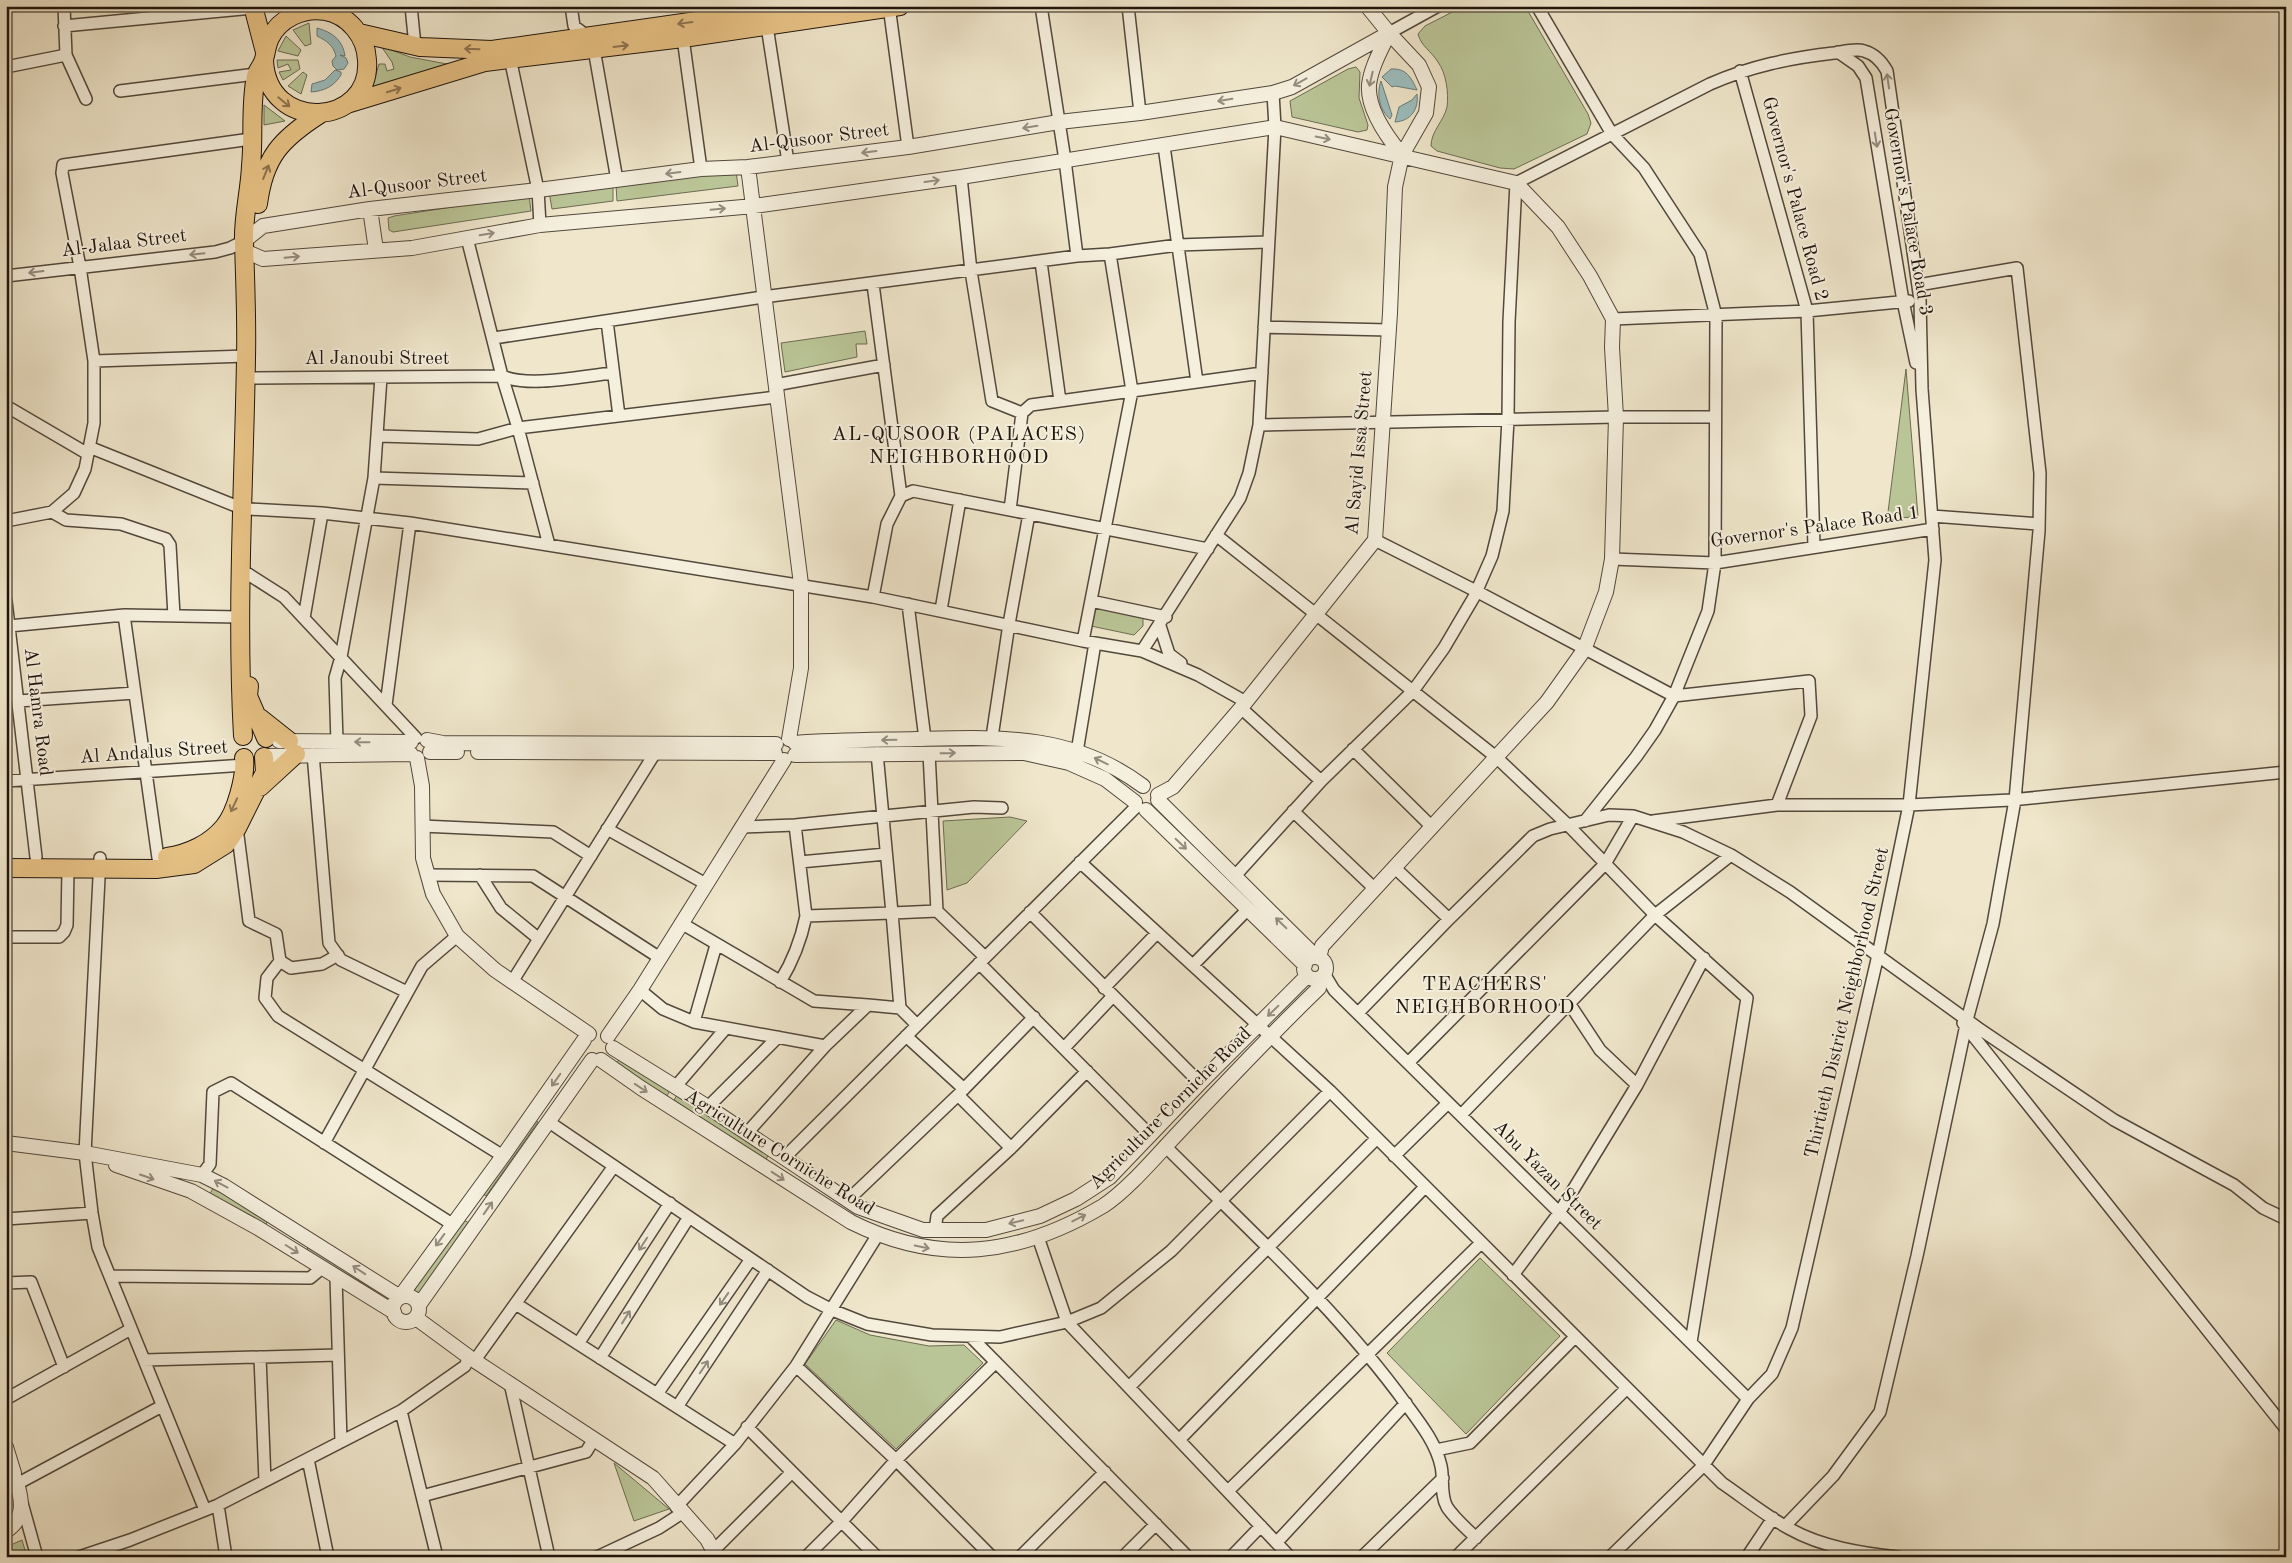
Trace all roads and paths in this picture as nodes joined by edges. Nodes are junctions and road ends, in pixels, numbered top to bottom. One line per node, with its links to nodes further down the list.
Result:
1 (64, 6): 13 (street)
2 (411, 6): 19 (street)
3 (571, 6): 18 (street)
4 (802, 6): 18 (main road, one-way to 18)
5 (1041, 6): 32 (street)
6 (1128, 6): 30 (street)
7 (1368, 6): 16 (street, Al Sayid Issa Street)
8 (1438, 6): 16 (street)
9 (1536, 6): 34 (street)
10 (253, 7): 13 (street); 23 (main road)
11 (892, 7): 14 (main road); 37 (street)
12 (322, 8): 15 (main road); 23 (main road)
13 (64, 26): 21 (street)
14 (767, 26): 17 (main road); 40 (street)
15 (359, 33): 19 (main road); 29 (main road)
16 (1389, 34): 27 (street, Al-Qusoor Street, one-way to 27); 38 (street, one-way to 38); 38 (street, Al Sayid Issa Street)
17 (683, 38): 18 (main road, one-way to 17); 42 (street)
18 (590, 42): 19 (main road, one-way to 19); 22 (main road); 44 (street)
19 (415, 46)
20 (1838, 52): 25 (street); 62 (street, one-way to 20); 65 (street, Governor's Palace Road 3, one-way to 65)
21 (66, 55): 24 (street); 28 (street)
22 (510, 58): 29 (main road, one-way to 22); 46 (street)
23 (262, 62): 26 (street); 31 (main road, one-way to 31); 35 (main road)
24 (6, 67)
25 (1740, 71): 34 (street); 66 (street, Governor's Palace Road 2)
26 (120, 91)
27 (1273, 93): 30 (street, Al-Qusoor Street, one-way to 30); 33 (street)
28 (86, 99)
29 (347, 104): 31 (main road)
30 (1140, 113): 32 (street, Al-Qusoor Street)
31 (320, 114): 52 (main road, one-way to 31)
32 (1059, 122): 37 (street, Al-Qusoor Street, one-way to 37); 39 (street)
33 (1275, 127): 36 (street); 38 (street, one-way to 38); 51 (street)
34 (1612, 134): 45 (street); 67 (street)
35 (251, 139): 52 (main road); 58 (street)
36 (1164, 146): 39 (street); 53 (street)
37 (908, 147): 40 (street, Al-Qusoor Street, one-way to 40)
38 (1402, 155): 45 (street); 71 (street, Al Sayid Issa Street)
39 (1066, 160): 43 (street); 56 (street)
40 (788, 162): 41 (street, Al-Qusoor Street)
41 (748, 167): 42 (street, Al-Qusoor Street); 47 (street)
42 (701, 169): 44 (street, Al-Qusoor Street, one-way to 44)
43 (961, 177): 47 (street, one-way to 43); 59 (street)
44 (617, 180): 46 (street, Al-Qusoor Street)
45 (1516, 183): 68 (street); 91 (street)
46 (538, 190): 48 (street, Al-Qusoor Street); 49 (street)
47 (754, 206): 49 (street, one-way to 47); 63 (street)
48 (370, 209): 52 (street, Al-Qusoor Street); 54 (street)
49 (540, 225): 50 (street, one-way to 49)
50 (467, 238): 54 (street); 72 (street)
51 (1267, 242): 53 (street); 70 (street)
52 (247, 245): 54 (street, one-way to 54); 58 (street, Al-Jalaa Street, one-way to 58); 73 (main road); 80 (main road)
53 (1178, 245): 55 (street); 81 (street)
54 (376, 250)
55 (1110, 254): 56 (street); 84 (street)
56 (1077, 256): 57 (street)
57 (1041, 262): 59 (street); 85 (street)
58 (80, 267): 60 (street, Al-Jalaa Street, one-way to 60); 74 (street)
59 (971, 271): 61 (street); 87 (street)
60 (6, 276)
61 (873, 284): 63 (street); 75 (street)
62 (1918, 285): 64 (street); 110 (street)
63 (763, 297): 69 (street); 83 (street)
64 (1920, 300): 65 (street); 82 (street)
65 (1903, 301): 66 (street); 82 (street, Governor's Palace Road 3)
66 (1807, 311): 67 (street); 116 (street, Governor's Palace Road 2)
67 (1716, 316): 68 (street); 90 (street)
68 (1614, 319): 89 (street)
69 (607, 321): 72 (street); 76 (street)
70 (1264, 327): 71 (street); 77 (street)
71 (1389, 330): 92 (street, Al Sayid Issa Street)
72 (494, 338): 78 (street)
73 (246, 356): 74 (street); 101 (main road)
74 (94, 360): 96 (street)
75 (884, 365): 83 (street); 99 (street)
76 (613, 373): 78 (street, Al Janoubi Street); 88 (street)
77 (1262, 373): 81 (street); 93 (street)
78 (502, 376): 79 (street, Al Janoubi Street); 94 (street)
79 (381, 377): 80 (street, Al Janoubi Street); 95 (street)
80 (252, 378): 101 (main road)
81 (1197, 382): 84 (street)
82 (1922, 390): 106 (street, Thirtieth District Neighborhood Street)
83 (776, 391): 88 (street); 121 (street)
84 (1132, 391): 85 (street); 111 (street)
85 (1060, 401): 87 (street)
86 (6, 406): 96 (street)
87 (1022, 413): 102 (street)
88 (619, 416): 94 (street)
89 (1616, 417): 90 (street); 91 (street); 118 (street)
90 (1715, 417): 119 (street)
91 (1508, 419): 92 (street); 122 (street)
92 (1383, 422): 93 (street); 114 (street, Al Sayid Issa Street)
93 (1259, 425): 113 (street)
94 (518, 428): 95 (street); 98 (street)
95 (379, 436): 97 (street)
96 (89, 451): 101 (street); 103 (street)
97 (374, 478): 98 (street); 107 (street)
98 (533, 483): 115 (street)
99 (900, 496): 100 (street); 123 (street)
100 (960, 500): 102 (street); 127 (street)
101 (245, 509): 104 (street); 120 (main road); 131 (main road)
102 (1010, 510): 105 (street)
103 (52, 512): 108 (street); 130 (street)
104 (322, 513): 107 (street); 132 (street)
105 (1029, 514): 111 (street); 134 (street)
106 (1932, 516): 110 (street); 112 (street, Thirtieth District Neighborhood Street)
107 (366, 518): 109 (street); 140 (street)
108 (6, 521)
109 (410, 523): 115 (street); 147 (street)
110 (2039, 524): 173 (street)
111 (1105, 529): 117 (street); 125 (street)
112 (1933, 529): 116 (street, Governor's Palace Road 1); 175 (street, Thirtieth District Neighborhood Street)
113 (1216, 535): 117 (street); 128 (street)
114 (1375, 540): 122 (street); 128 (street, Al Sayid Issa Street)
115 (549, 545): 121 (street)
116 (1814, 547): 119 (street, Governor's Palace Road 1)
117 (1208, 549): 133 (street)
118 (1612, 559): 119 (street, Governor's Palace Road 1); 138 (street)
119 (1715, 563): 145 (street)
120 (248, 574): 132 (street); 149 (main road)
121 (801, 584): 123 (street); 156 (street)
122 (1476, 591): 138 (street); 143 (street)
123 (874, 597): 126 (street)
124 (6, 601): 135 (street, Al Hamra Road)
125 (1091, 601): 133 (street); 136 (street)
126 (908, 604): 127 (street); 152 (street)
127 (941, 610): 134 (street)
128 (1316, 613): 143 (street); 148 (street, Al Sayid Issa Street)
129 (124, 615): 130 (street); 135 (street); 144 (street)
130 (174, 616): 131 (street)
131 (239, 617): 150 (main road)
132 (304, 618): 140 (street)
133 (1163, 621): 139 (street); 142 (street)
134 (1009, 624): 136 (street); 151 (street)
135 (9, 626): 141 (street, Al Hamra Road)
136 (1083, 641): 137 (street)
137 (1095, 643): 139 (street); 159 (street)
138 (1584, 650): 145 (street); 163 (street)
139 (1142, 651): 142 (street)
140 (341, 657): 147 (street); 153 (street)
141 (10, 658): 146 (street, Al Hamra Road)
142 (1198, 675): 148 (street)
143 (1413, 691): 157 (street); 163 (street)
144 (135, 693): 146 (street); 165 (street)
145 (1674, 696): 174 (street); 182 (street)
146 (18, 701): 167 (street, Al Hamra Road)
147 (386, 705): 155 (street)
148 (1244, 705): 169 (street); 172 (street, Al Sayid Issa Street)
149 (255, 714): 154 (main road); 158 (main road)
150 (243, 736): 154 (main road); 164 (main road)
151 (992, 737): 152 (street); 159 (street)
152 (925, 739): 156 (street, one-way to 156)
153 (337, 742): 155 (street, one-way to 153); 158 (street)
154 (266, 748): 158 (street); 164 (main road); 171 (main road)
155 (420, 749): 156 (street); 158 (street); 160 (street); 186 (street)
156 (786, 749): 160 (street); 162 (street); 187 (street)
157 (1353, 749): 169 (street); 188 (street)
158 (300, 750): 171 (main road); 223 (street)
159 (1077, 752): 170 (street, one-way to 159)
160 (655, 753): 190 (street)
161 (929, 753): 162 (street); 176 (street, one-way to 176); 178 (street)
162 (877, 754): 180 (street)
163 (1496, 757): 185 (street); 188 (street)
164 (244, 762): 165 (street, Al Andalus Street); 196 (main road, one-way to 196)
165 (146, 771): 167 (street, Al Andalus Street); 196 (street)
166 (2286, 772): 173 (street)
167 (28, 780): 168 (street, Al Andalus Street); 195 (street, Al Hamra Road)
168 (6, 781)
169 (1321, 781): 179 (street)
170 (1143, 786): 172 (street); 176 (street)
171 (256, 790): 189 (main road)
172 (1158, 798): 176 (street); 206 (street)
173 (2015, 800): 175 (street); 243 (street)
174 (1777, 805): 175 (street); 183 (street)
175 (1909, 805): 224 (street, Thirtieth District Neighborhood Street)
176 (1139, 806): 198 (street); 210 (street, one-way to 210)
177 (1002, 808): 178 (street)
178 (934, 811): 180 (street); 211 (street)
179 (1293, 811): 206 (street); 208 (street)
180 (883, 816): 184 (street); 191 (street)
181 (1633, 816): 182 (street); 183 (street); 200 (street)
182 (1585, 821): 185 (street)
183 (1648, 821): 192 (street)
184 (796, 825): 187 (street); 197 (street)
185 (1568, 825): 200 (street); 216 (street)
186 (422, 826): 193 (street); 204 (street)
187 (741, 827): 207 (street)
188 (1432, 827): 202 (street)
189 (237, 828): 199 (main road); 228 (street)
190 (607, 829): 193 (street); 207 (street)
191 (886, 854): 197 (street); 213 (street)
192 (1731, 855): 214 (street); 224 (street)
193 (591, 856): 209 (street)
194 (6, 857): 195 (main road)
195 (36, 857): 199 (main road)
196 (158, 858): 199 (main road)
197 (800, 862): 215 (street)
198 (1080, 862): 212 (street); 218 (street)
199 (100, 864): 203 (main road); 274 (street)
200 (1604, 864): 214 (street); 255 (street)
201 (6, 868): 203 (main road)
202 (1394, 868): 208 (street); 216 (street)
203 (68, 869): 220 (street)
204 (428, 875): 205 (street); 219 (street)
205 (480, 876): 209 (street); 221 (street)
206 (1234, 877): 230 (street, one-way to 206)
207 (706, 884): 217 (street)
208 (1375, 889): 230 (street)
209 (566, 896): 221 (street); 225 (street)
210 (1248, 909): 229 (street); 230 (street)
211 (938, 911): 213 (street); 227 (street)
212 (1030, 912): 227 (street); 233 (street)
213 (892, 913): 215 (street); 239 (street)
214 (1655, 914): 226 (street); 237 (street)
215 (806, 916): 232 (street)
216 (1449, 918): 240 (street)
217 (681, 923): 222 (street); 225 (street)
218 (1157, 933): 229 (street); 233 (street)
219 (457, 936): 231 (street); 235 (street)
220 (6, 937)
221 (539, 939): 231 (street)
222 (716, 945): 232 (street); 242 (street)
223 (338, 955): 228 (street); 235 (street)
224 (1878, 955): 243 (street); 328 (street, Thirtieth District Neighborhood Street)
225 (660, 958): 234 (street)
226 (1704, 958): 259 (street); 312 (street)
227 (982, 960): 241 (street); 245 (street)
228 (280, 961): 256 (street)
229 (1193, 965): 244 (street)
230 (1315, 968): 240 (street, Abu Yazan Street); 244 (street, one-way to 244); 248 (street, Agriculture Corniche Road)
231 (512, 982): 249 (street)
232 (780, 982): 238 (street)
233 (1104, 988): 236 (street)
234 (640, 990): 242 (street); 251 (street)
235 (407, 992): 256 (street)
236 (1113, 996): 253 (street); 258 (street)
237 (1569, 1003): 259 (street); 265 (street)
238 (868, 1005): 239 (street); 252 (street)
239 (900, 1008): 245 (street)
240 (1358, 1013): 255 (street, Abu Yazan Street)
241 (1034, 1017): 253 (street); 261 (street)
242 (694, 1022): 246 (street)
243 (1967, 1023): 288 (street); 334 (street); 360 (street)
244 (1258, 1025): 248 (street); 258 (street)
245 (917, 1026): 247 (street)
246 (726, 1028): 250 (street); 260 (street)
247 (906, 1036): 261 (street); 277 (street)
248 (1270, 1036): 262 (street); 272 (street, Agriculture Corniche Road)
249 (586, 1037): 251 (street); 254 (street); 275 (street, one-way to 275)
250 (778, 1037): 252 (street); 264 (street)
251 (610, 1042): 254 (street); 260 (street)
252 (825, 1046): 267 (street)
253 (1065, 1047): 257 (street)
254 (597, 1060): 266 (street); 291 (street, Agriculture Corniche Road, one-way to 291)
255 (1408, 1063): 263 (street, Abu Yazan Street)
256 (364, 1070): 271 (street); 275 (street)
257 (1087, 1071): 268 (street); 273 (street)
258 (1200, 1083): 268 (street)
259 (1637, 1085): 285 (street)
260 (676, 1086): 264 (street)
261 (961, 1092): 273 (street); 281 (street)
262 (1330, 1092): 269 (street); 282 (street)
263 (1448, 1103): 265 (street, Abu Yazan Street); 276 (street)
264 (708, 1107): 267 (street)
265 (1461, 1115): 285 (street, Abu Yazan Street)
266 (549, 1122): 278 (street); 307 (street, one-way to 266)
267 (747, 1133): 277 (street)
268 (1150, 1135): 290 (street, one-way to 290)
269 (1377, 1138): 276 (street); 294 (street)
270 (6, 1143): 274 (street)
271 (324, 1143): 279 (street); 289 (street)
272 (1165, 1146): 282 (street); 292 (street, Agriculture Corniche Road, one-way to 272)
273 (1011, 1148): 290 (street)
274 (85, 1153): 279 (street); 284 (street); 296 (street, one-way to 296)
275 (503, 1156): 289 (street)
276 (1394, 1156): 280 (street)
277 (784, 1158): 281 (street)
278 (614, 1166): 283 (street); 304 (street)
279 (202, 1175): 302 (street, one-way to 279)
280 (1425, 1186): 293 (street); 303 (street)
281 (848, 1200): 290 (street)
282 (1221, 1202): 294 (street); 308 (street)
283 (670, 1203): 286 (street); 313 (street, one-way to 313)
284 (92, 1213): 287 (street); 299 (street)
285 (1559, 1213): 298 (street); 312 (street, Abu Yazan Street)
286 (690, 1217): 295 (street); 317 (street, one-way to 286)
287 (6, 1218)
288 (2286, 1218)
289 (452, 1224): 302 (street, one-way to 302)
290 (935, 1230)
291 (877, 1236): 292 (street, Agriculture Corniche Road, one-way to 292); 305 (street)
292 (1038, 1237): 308 (street)
293 (1481, 1243): 298 (street); 315 (street)
294 (1267, 1248): 303 (street); 324 (street)
295 (751, 1259): 297 (street); 326 (street, one-way to 326)
296 (322, 1268): 299 (street); 300 (street)
297 (768, 1270): 305 (street); 331 (street, one-way to 297)
298 (1513, 1275): 311 (street)
299 (110, 1276): 309 (street)
300 (336, 1276): 306 (street); 314 (street)
301 (6, 1283): 322 (street)
302 (400, 1297): 306 (street); 307 (street)
303 (1317, 1298): 315 (street); 336 (street)
304 (516, 1304): 313 (street); 318 (street)
305 (832, 1310): 310 (street); 321 (street)
306 (394, 1312): 307 (street)
307 (417, 1312): 318 (street)
308 (1067, 1322): 310 (street); 324 (street)
309 (132, 1329): 319 (street); 322 (street)
310 (971, 1336): 320 (street)
311 (1575, 1337): 325 (street); 340 (street)
312 (1691, 1342): 328 (street, Abu Yazan Street)
313 (578, 1344): 317 (street)
314 (338, 1355): 316 (street); 337 (street)
315 (1368, 1356): 329 (street); 350 (street)
316 (260, 1357): 319 (street); 349 (street)
317 (600, 1358): 326 (street)
318 (472, 1359): 323 (street); 332 (street)
319 (144, 1360): 330 (street)
320 (996, 1362): 342 (street); 346 (street)
321 (796, 1366): 333 (street); 342 (street)
322 (64, 1367): 327 (street)
323 (510, 1383): 335 (street); 344 (street)
324 (1129, 1387): 336 (street)
325 (1626, 1389): 343 (street); 362 (street)
326 (657, 1394): 331 (street)
327 (6, 1399)
328 (1748, 1399): 343 (street, Thirtieth District Neighborhood Street)
329 (1406, 1404): 340 (street); 363 (street)
330 (162, 1406): 347 (street); 354 (street)
331 (678, 1407): 338 (street)
332 (401, 1411): 337 (street); 351 (street)
333 (747, 1427): 338 (street); 345 (street)
334 (2286, 1429)
335 (594, 1439): 344 (street); 355 (street)
336 (1179, 1440): 350 (street)
337 (341, 1442): 341 (street)
338 (736, 1444): 355 (street)
339 (6, 1447): 347 (street)
340 (1436, 1450): 348 (street)
341 (308, 1459): 349 (street); 368 (street)
342 (896, 1460): 357 (street); 374 (street)
343 (1704, 1466): 356 (street); 382 (street, Thirtieth District Neighborhood Street)
344 (528, 1468): 351 (street); 370 (street)
345 (792, 1472): 357 (street); 364 (street)
346 (1105, 1472): 358 (street); 375 (street)
347 (12, 1475): 352 (street)
348 (1443, 1478): 362 (street); 380 (street)
349 (265, 1481): 353 (street)
350 (1228, 1491): 359 (street)
351 (422, 1496): 369 (street)
352 (21, 1500): 361 (street); 365 (street)
353 (218, 1505): 354 (street); 367 (street)
354 (205, 1510): 366 (street)
355 (679, 1510): 364 (street); 371 (street)
356 (1773, 1518): 360 (street); 383 (street)
357 (842, 1521): 372 (street); 373 (street)
358 (1156, 1524): 376 (street); 377 (street)
359 (1261, 1526): 363 (street); 378 (street)
360 (1785, 1526): 384 (street)
361 (6, 1531)
362 (1476, 1538): 381 (street)
363 (1277, 1542): 379 (street)
364 (715, 1554)
365 (37, 1557)
366 (79, 1557)
367 (226, 1557)
368 (328, 1557)
369 (437, 1557)
370 (549, 1557)
371 (597, 1557)
372 (806, 1557)
373 (877, 1557)
374 (992, 1557)
375 (1020, 1557)
376 (1123, 1557)
377 (1188, 1557)
378 (1231, 1557)
379 (1290, 1557)
380 (1362, 1557)
381 (1456, 1557)
382 (1610, 1557)
383 (1747, 1557)
384 (1898, 1557)

